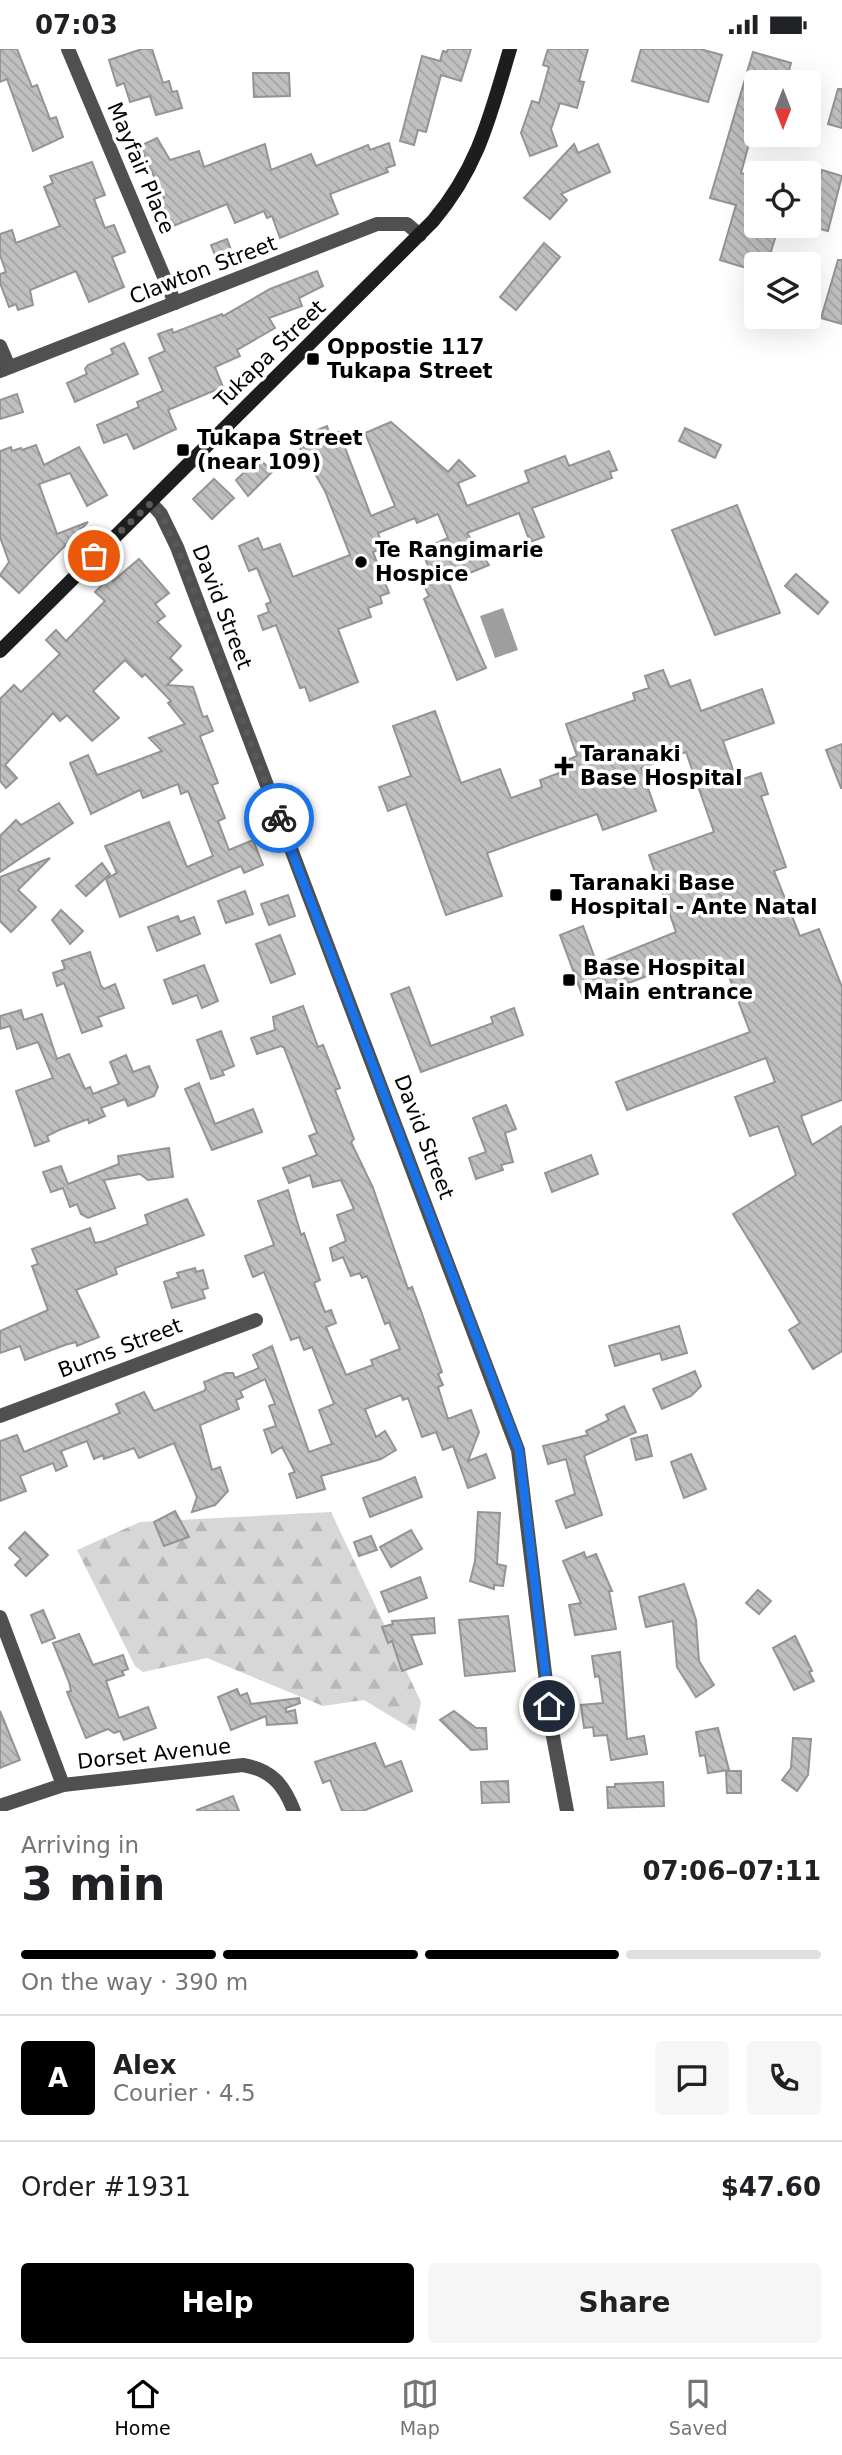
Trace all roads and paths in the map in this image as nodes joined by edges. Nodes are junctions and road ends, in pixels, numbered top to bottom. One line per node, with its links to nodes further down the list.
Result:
1 (68, 49): 4 (street, Mayfair Place)
2 (510, 49): 3 (main road, Tukapa Street)
3 (419, 235): 4 (street, Clawton Street); 7 (main road, Tukapa Street)
4 (175, 303): 6 (street, Clawton Street)
5 (0, 346): 6 (street)
6 (5, 369)
7 (151, 503): 8 (main road, Tukapa Street); 15 (street, David Street)
8 (0, 651)
9 (256, 1320): 10 (street, Burns Street)
10 (0, 1416)
11 (0, 1617): 12 (street)
12 (63, 1785): 13 (street, Dorset Avenue); 14 (street, Dorset Avenue)
13 (0, 1806)
14 (294, 1811)
15 (567, 1811)

